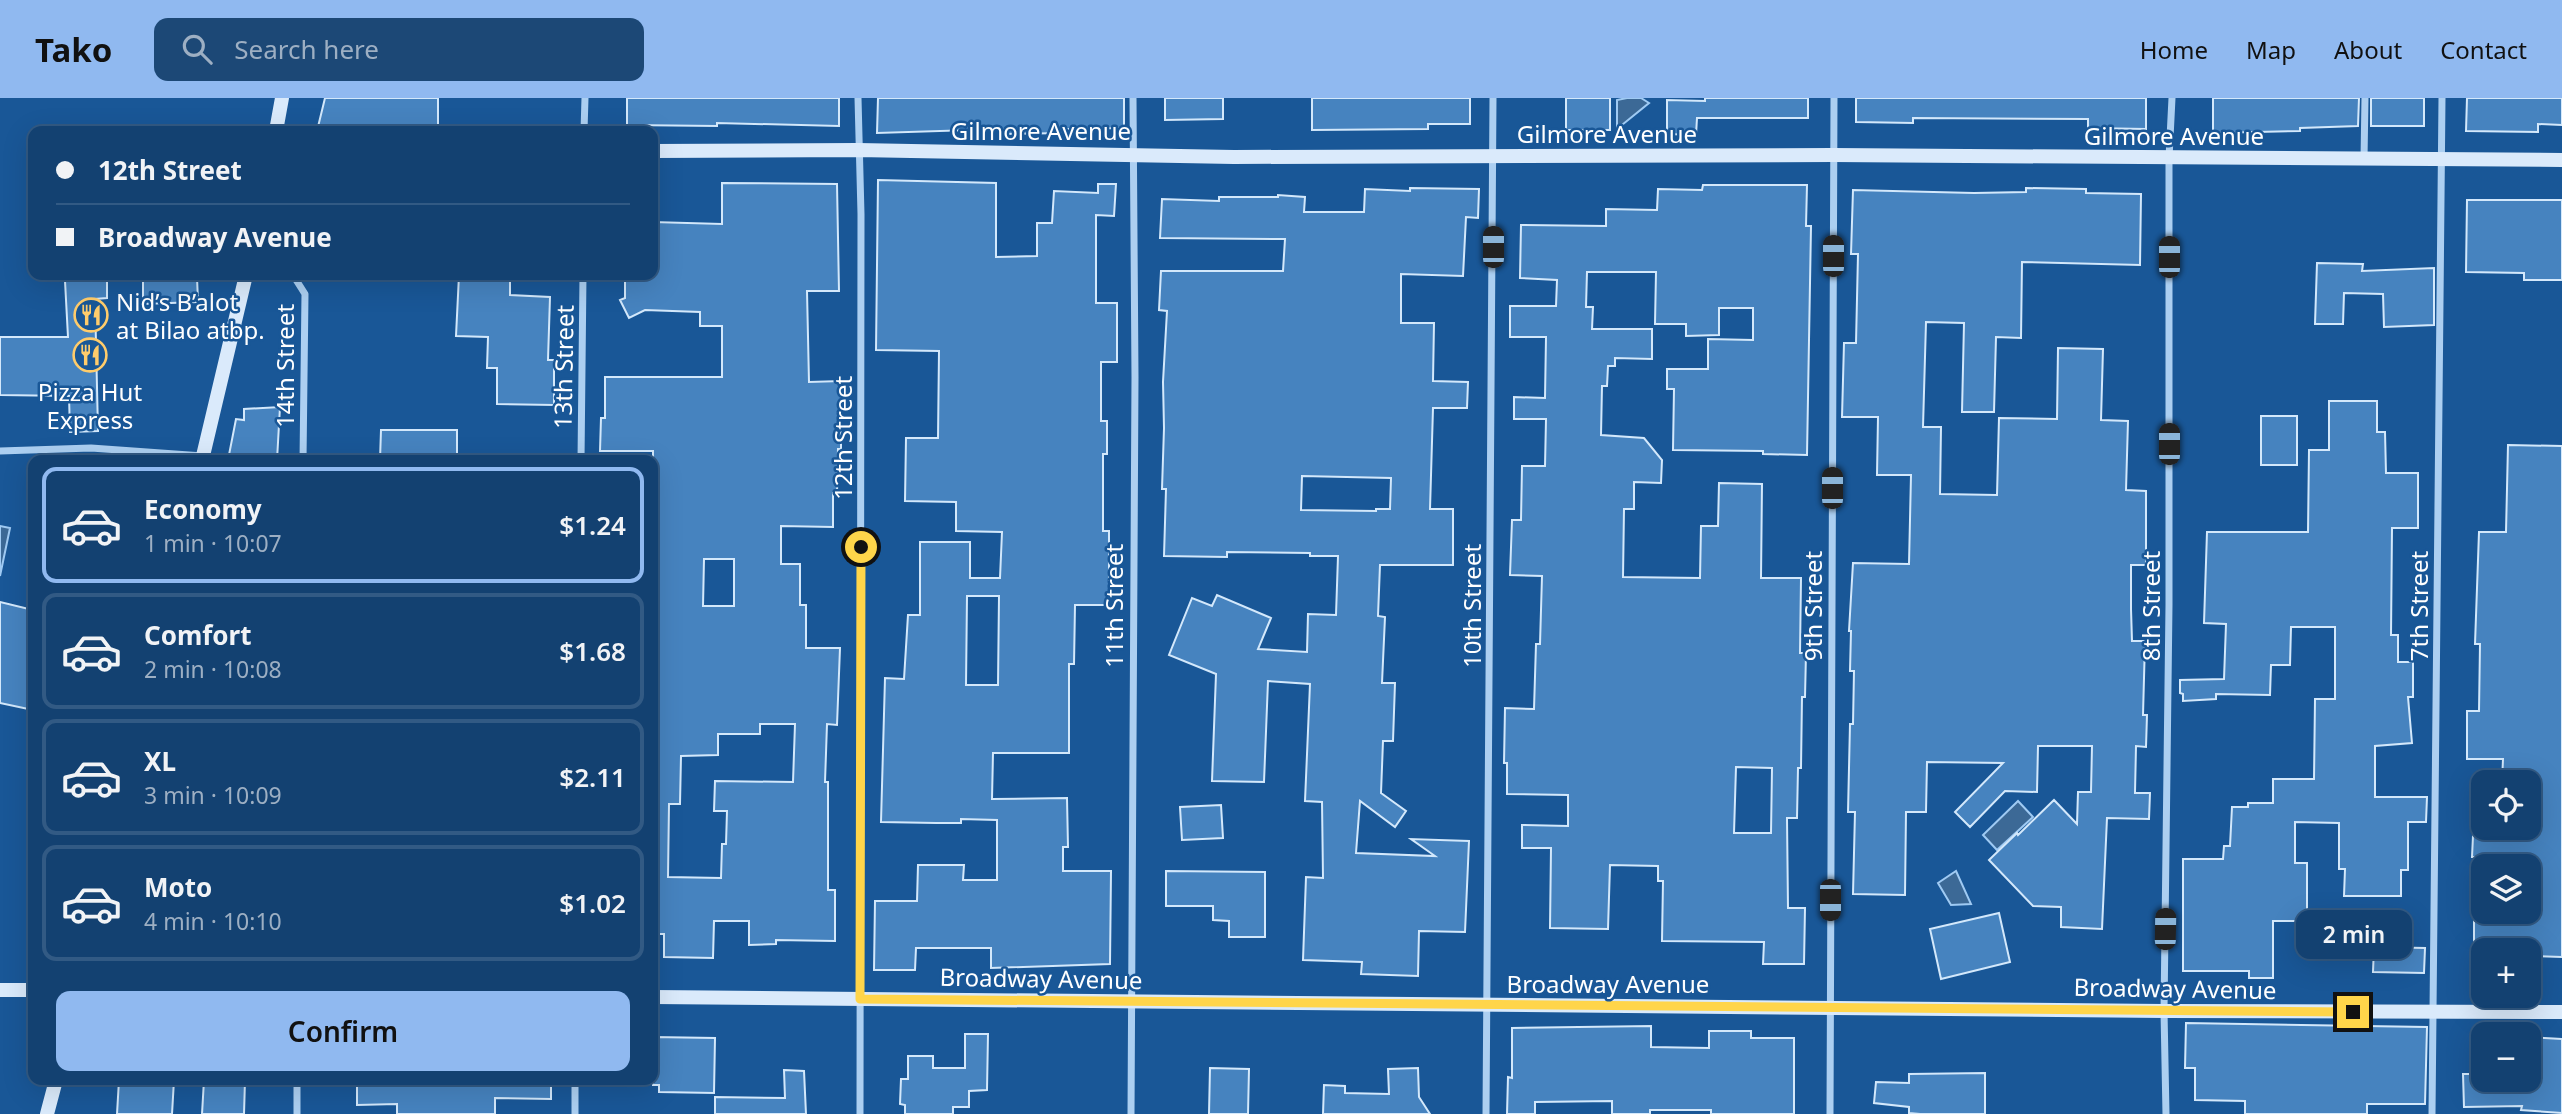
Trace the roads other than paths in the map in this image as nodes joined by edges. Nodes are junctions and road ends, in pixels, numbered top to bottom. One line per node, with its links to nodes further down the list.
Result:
1 (282, 98): 10 (main road)
2 (585, 98): 11 (street)
3 (858, 98): 12 (street, 12th Street)
4 (1133, 98): 14 (street, 11th Street)
5 (1493, 98): 16 (street, 10th Street)
6 (1834, 98): 15 (street, 9th Street)
7 (2172, 98): 18 (street, 8th Street)
8 (2365, 98): 19 (street)
9 (2442, 98): 17 (street, 7th Street)
10 (277, 126)
11 (584, 126)
12 (858, 150): 13 (main road, Gilmore Avenue); 14 (main road, Gilmore Avenue); 32 (street, 12th Street)
13 (658, 151)
14 (1133, 153): 16 (main road, Gilmore Avenue); 33 (street, 11th Street)
15 (1833, 155): 16 (main road, Gilmore Avenue); 18 (main road, Gilmore Avenue); 35 (street, 9th Street)
16 (1492, 156): 34 (street, 10th Street)
17 (2442, 158): 19 (main road, Gilmore Avenue); 20 (main road, Gilmore Avenue); 38 (street, 7th Street)
18 (2169, 159): 19 (main road, Gilmore Avenue); 36 (street, 8th Street)
19 (2364, 159)
20 (2562, 160)
21 (245, 280): 26 (main road)
22 (296, 280): 27 (street, 14th Street)
23 (583, 280): 28 (street, 13th Street)
24 (0, 451): 25 (street)
25 (168, 455)
26 (203, 455)
27 (303, 455)
28 (581, 455)
29 (0, 990): 30 (main road)
30 (28, 990)
31 (658, 997): 32 (main road, Broadway Avenue)
32 (860, 999): 33 (main road, Broadway Avenue); 45 (street, 12th Street)
33 (1132, 1002): 34 (main road, Broadway Avenue); 46 (street, 11th Street)
34 (1487, 1005): 35 (main road, Broadway Avenue); 47 (street, 10th Street)
35 (1830, 1007): 36 (main road, Broadway Avenue); 48 (street, 9th Street)
36 (2164, 1011): 38 (main road, Broadway Avenue); 49 (street, 8th Street)
37 (2562, 1012): 38 (main road, Broadway Avenue)
38 (2434, 1013): 50 (street, 7th Street)
39 (55, 1085): 42 (main road)
40 (297, 1085): 43 (street)
41 (575, 1085): 44 (street)
42 (47, 1114)
43 (296, 1114)
44 (575, 1114)
45 (860, 1114)
46 (1131, 1114)
47 (1486, 1114)
48 (1830, 1114)
49 (2166, 1114)
50 (2432, 1114)

